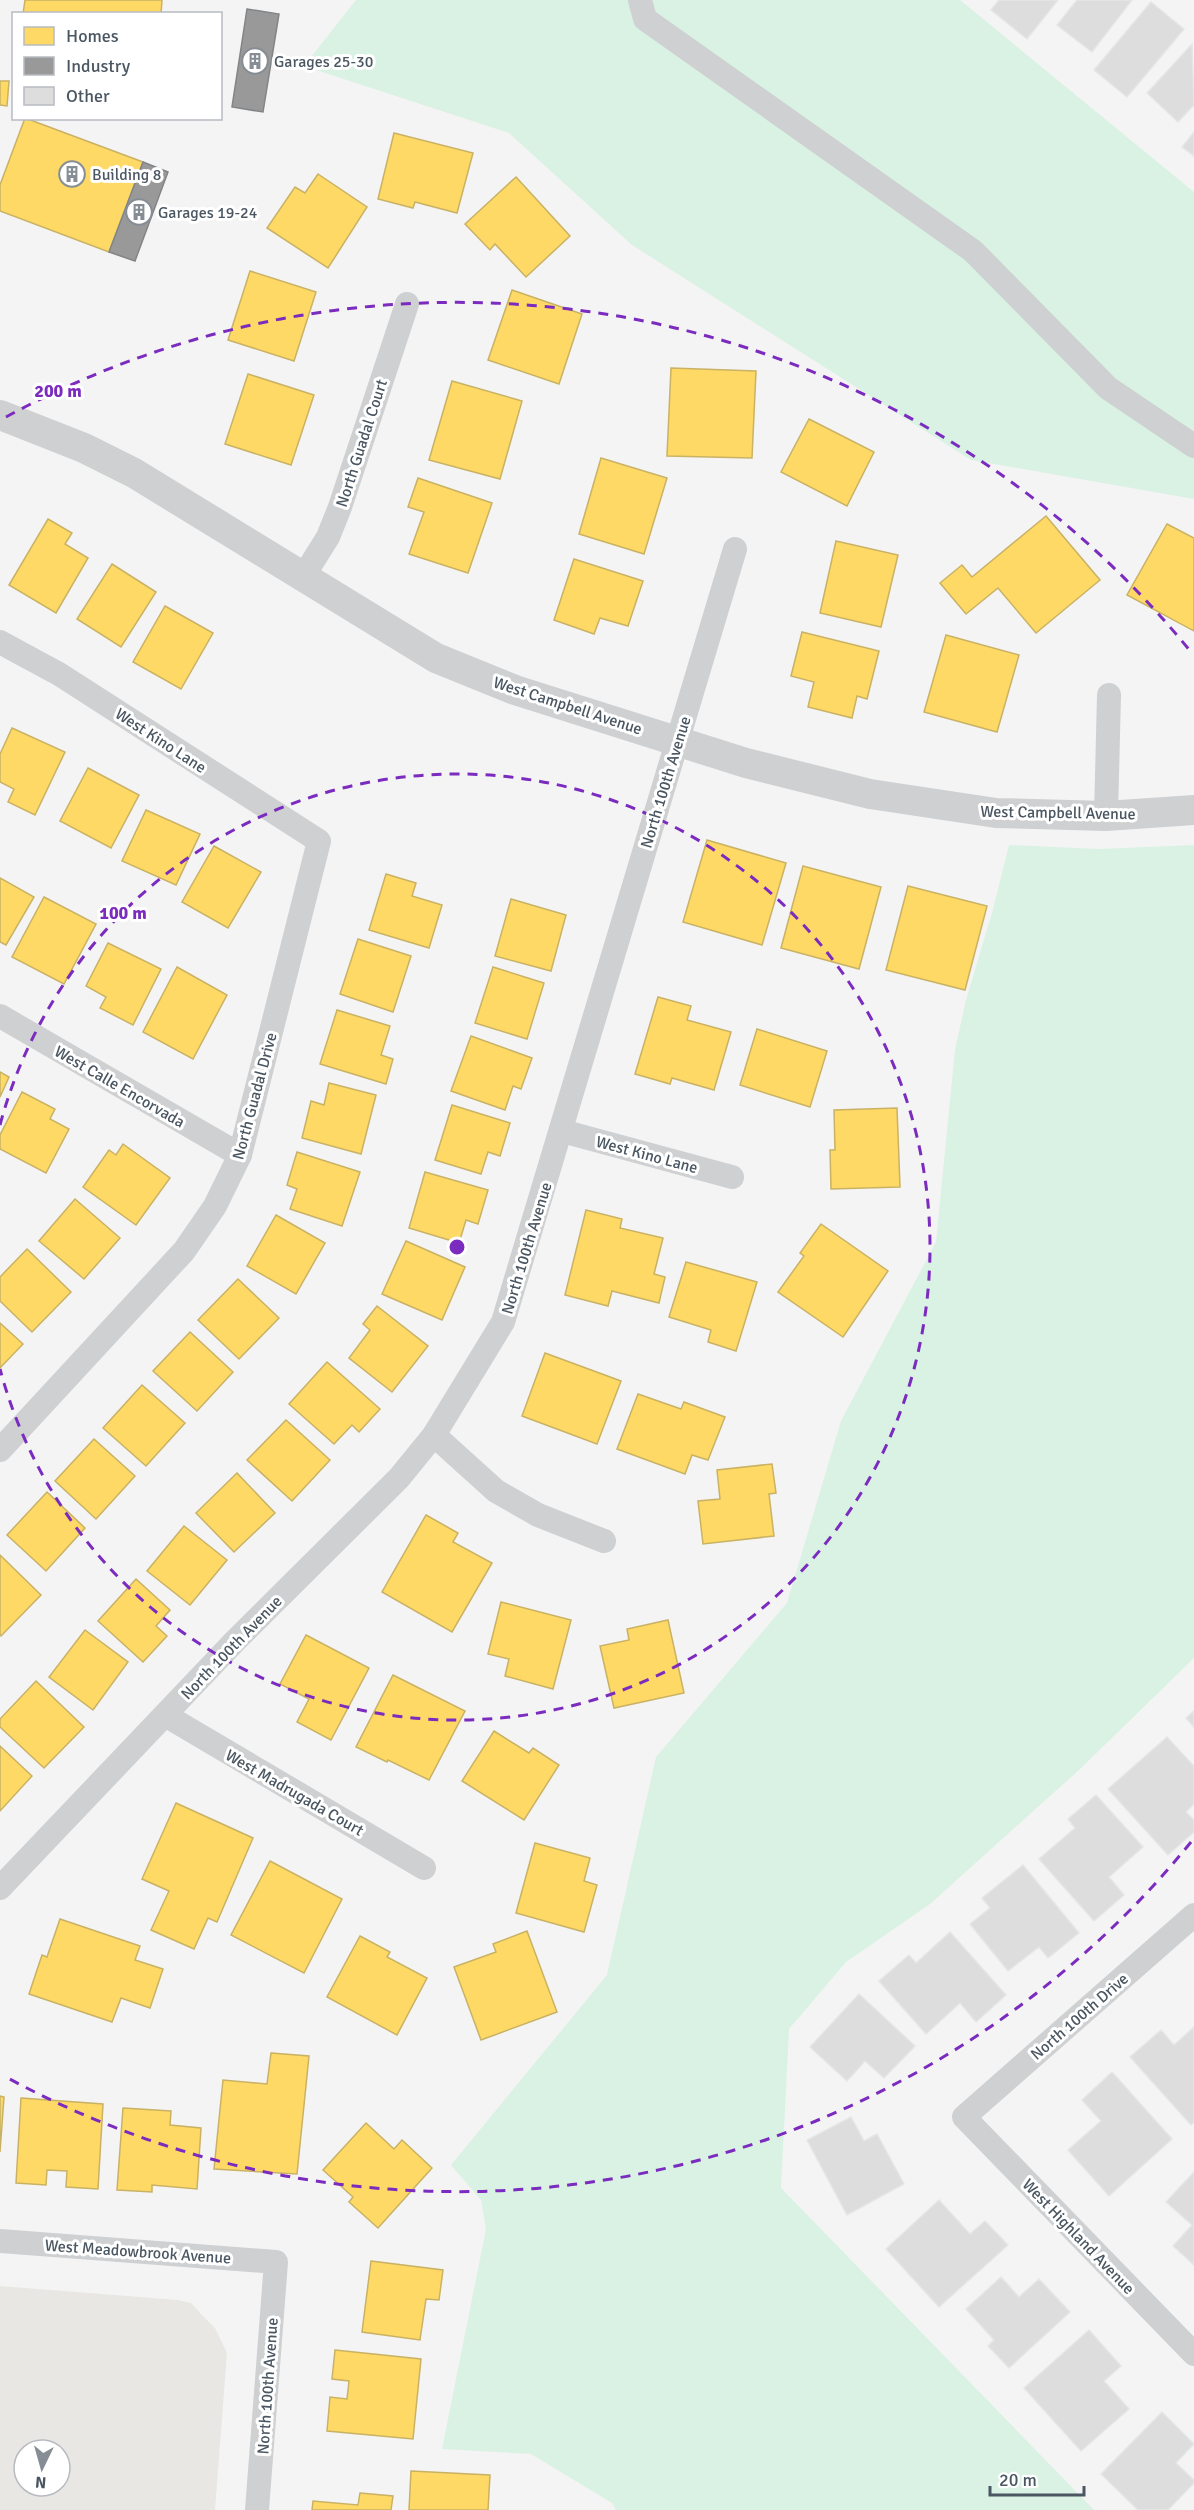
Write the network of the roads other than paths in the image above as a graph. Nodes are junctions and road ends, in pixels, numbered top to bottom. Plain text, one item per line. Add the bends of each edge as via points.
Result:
1 (640, 0) edge
2 (407, 304) dead end
3 (1, 419) edge
4 (1194, 446) edge
5 (735, 549) dead end
6 (303, 578) junction
7 (0, 642) edge
8 (1109, 695) dead end
9 (678, 740) junction
10 (1194, 810) edge
11 (1106, 816) junction
12 (319, 842) joint
13 (0, 1016) edge
14 (562, 1131) junction
15 (240, 1155) junction
16 (732, 1177) dead end
17 (434, 1435) junction
18 (0, 1450) edge
19 (604, 1541) dead end
20 (165, 1715) junction
21 (424, 1868) dead end
22 (0, 1888) edge
23 (1194, 1915) edge
24 (964, 2117) joint
25 (0, 2241) edge
26 (276, 2262) joint
27 (1194, 2354) edge
28 (257, 2510) edge

1 - 4 street via 645,19 973,251 1108,388
2 - 6 street, North Guadal Court via 340,507 328,537
3 - 6 street, West Campbell Avenue via 84,448 134,473
5 - 9 street, North 100th Avenue
6 - 9 street, West Campbell Avenue via 436,658 472,674
7 - 12 street, West Kino Lane via 59,674
8 - 11 street
9 - 11 street, West Campbell Avenue via 746,763 870,794 996,813
9 - 14 street, North 100th Avenue
10 - 11 street, West Campbell Avenue
12 - 15 street, North Guadal Drive
13 - 15 street, West Calle Encorvada
14 - 16 street, West Kino Lane
14 - 17 street, North 100th Avenue via 503,1322
15 - 18 street, North Guadal Drive via 216,1206 184,1251
17 - 19 street via 496,1491 538,1515
17 - 20 street, North 100th Avenue via 399,1479
20 - 21 street, West Madrugada Court
20 - 22 street, North 100th Avenue
23 - 24 street, North 100th Drive
24 - 27 street, West Highland Avenue
25 - 26 street, West Meadowbrook Avenue
26 - 28 street, North 100th Avenue

